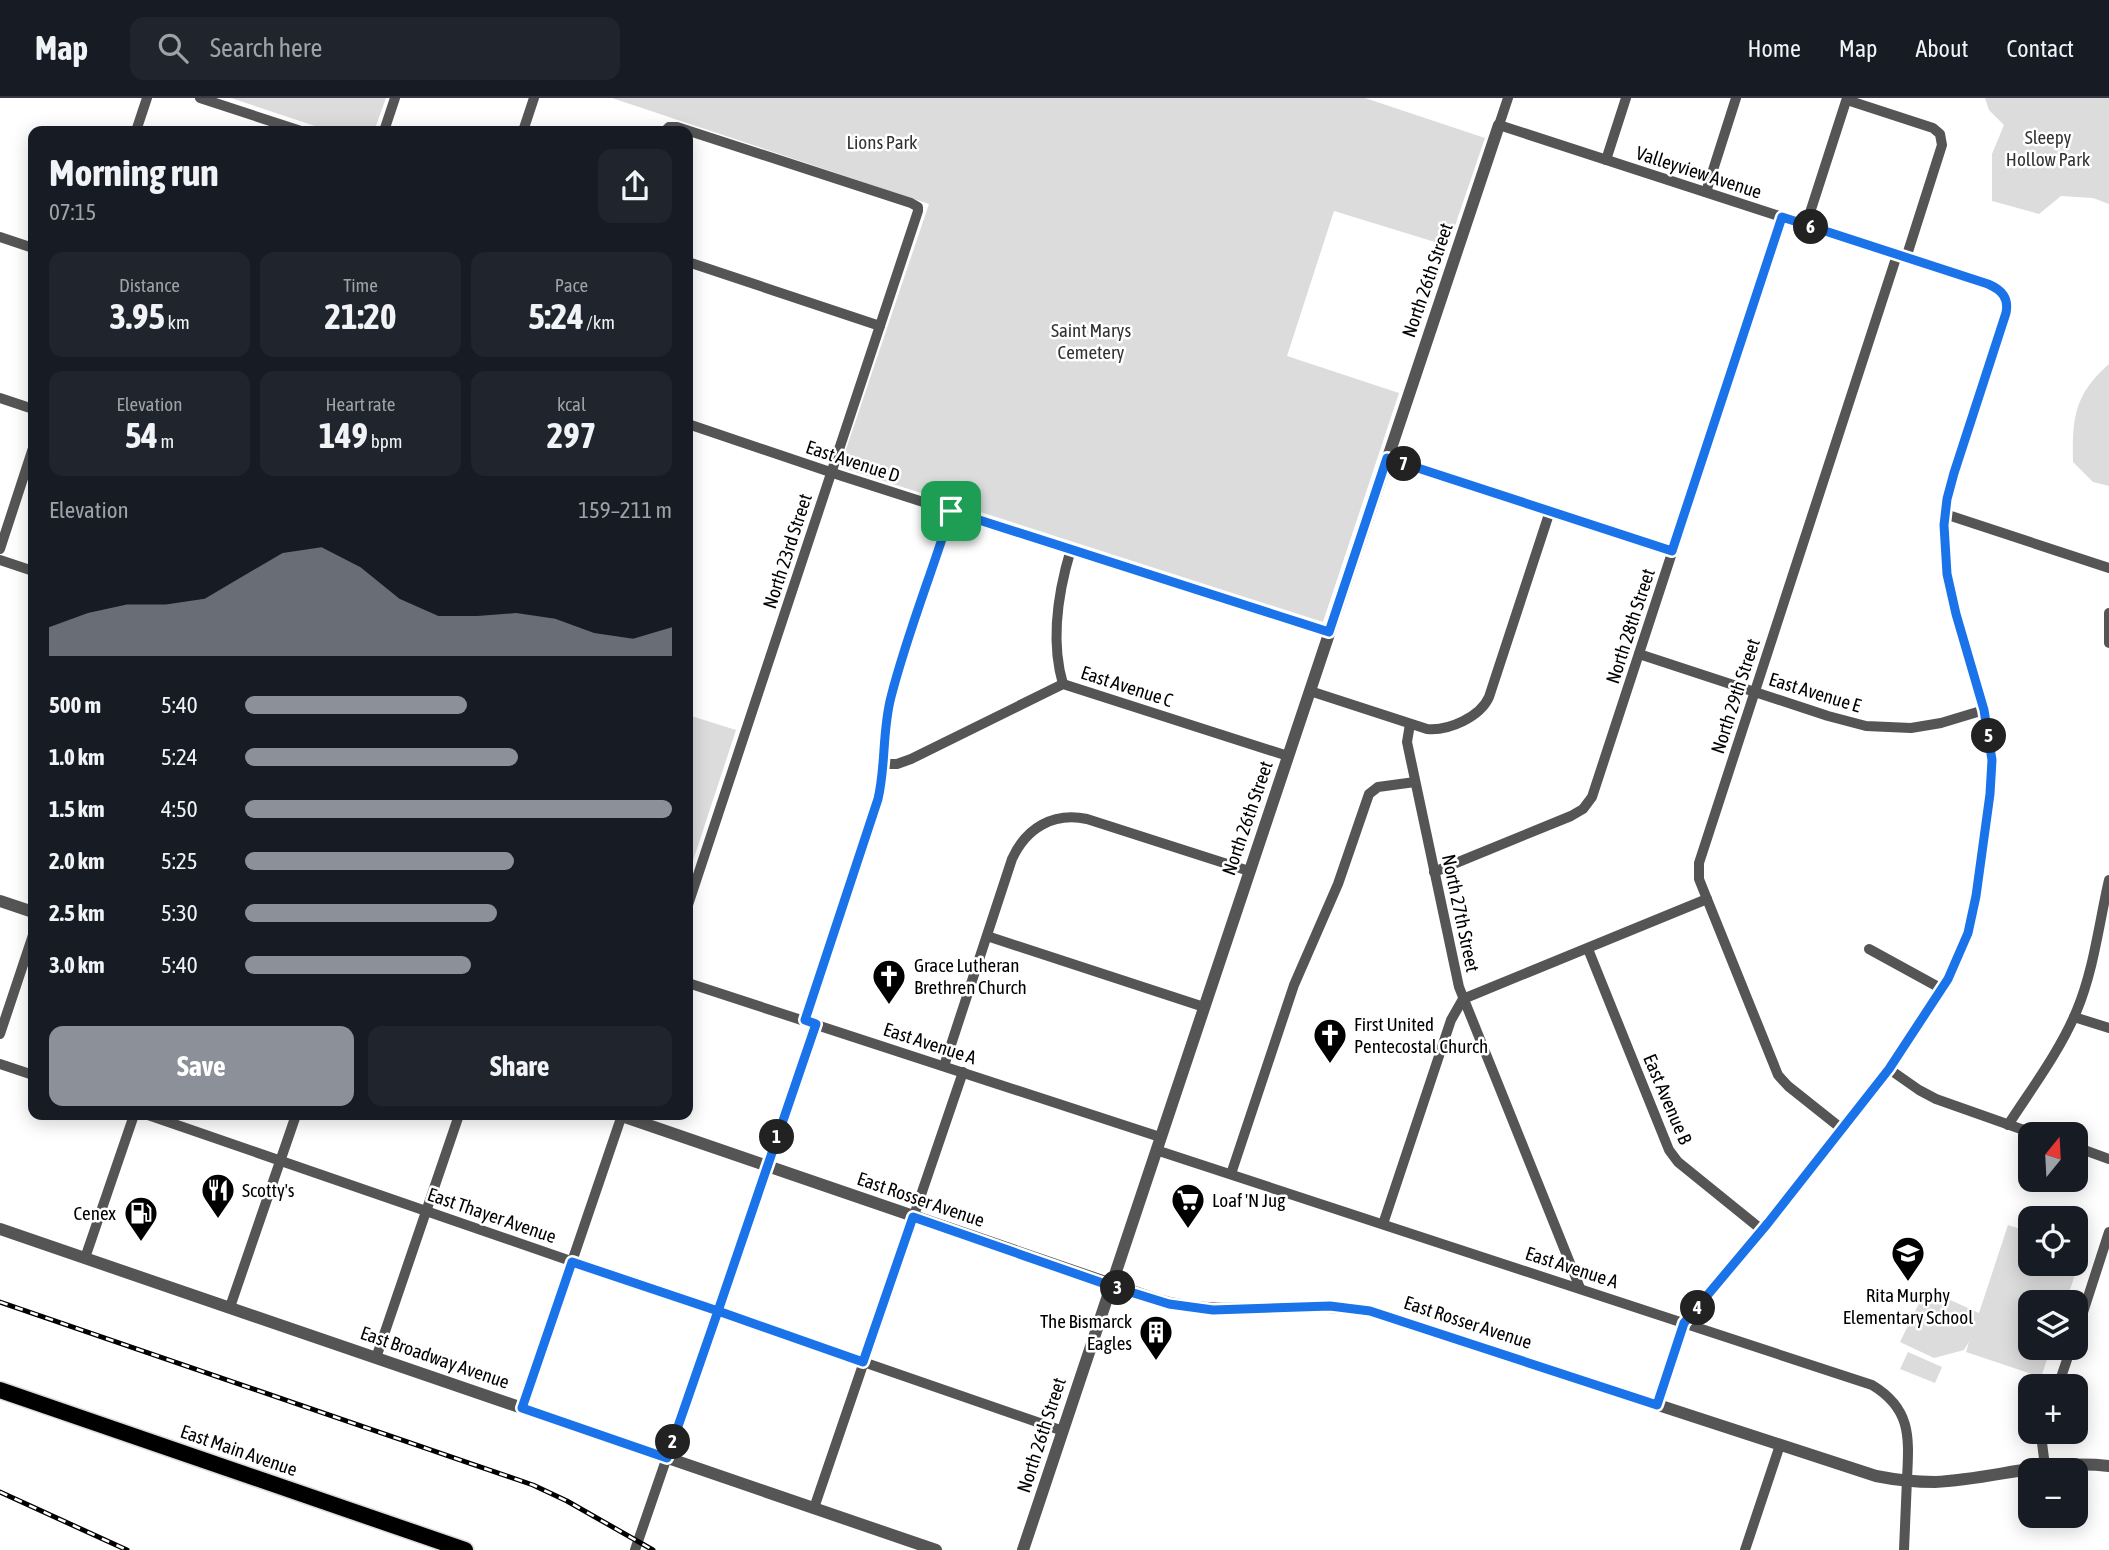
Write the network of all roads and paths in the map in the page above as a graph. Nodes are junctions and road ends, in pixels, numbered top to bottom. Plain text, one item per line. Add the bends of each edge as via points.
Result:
1 (147, 98) edge
2 (200, 98) edge
3 (395, 98) edge
4 (534, 98) edge
5 (1508, 98) edge
6 (1626, 98) edge
7 (1736, 98) edge
8 (1847, 99) edge
9 (1499, 125) junction
10 (138, 126) edge
11 (284, 126) edge
12 (386, 126) edge
13 (525, 126) edge
14 (693, 132) edge
15 (1606, 160) junction
16 (1706, 192) junction
17 (1782, 217) junction
18 (1806, 225) junction
19 (0, 237) edge
20 (28, 246) edge
21 (1902, 256) junction
22 (693, 264) edge
23 (880, 326) junction
24 (0, 398) edge
25 (28, 407) edge
26 (693, 426) edge
27 (1387, 458) junction
28 (28, 463) edge
29 (831, 473) junction
30 (1550, 510) junction
31 (951, 511) junction
32 (1945, 514) junction
33 (1071, 549) junction
34 (0, 550) edge
35 (1672, 551) junction
36 (0, 560) edge
37 (2109, 568) edge
38 (28, 569) edge
39 (2109, 613) edge
40 (1329, 632) junction
41 (2109, 643) edge
42 (1639, 654) junction
43 (1063, 684) junction
44 (1310, 691) junction
45 (1754, 692) junction
46 (1984, 710) junction
47 (1410, 724) junction
48 (1288, 756) junction
49 (884, 764) junction
50 (1415, 782) junction
51 (1250, 871) junction
52 (1434, 872) junction
53 (2109, 880) edge
54 (693, 890) edge
55 (1707, 899) junction
56 (0, 901) edge
57 (28, 910) edge
58 (2106, 910) edge
59 (987, 936) junction
60 (1588, 949) junction
61 (1869, 949) dead end
62 (28, 950) edge
63 (693, 985) edge
64 (1942, 989) junction
65 (1464, 999) junction
66 (1204, 1007) junction
67 (2074, 1017) junction
68 (805, 1020) junction
69 (816, 1024) junction
70 (2109, 1028) edge
71 (0, 1034) edge
72 (0, 1064) edge
73 (944, 1066) junction
74 (1889, 1069) junction
75 (963, 1072) junction
76 (28, 1073) edge
77 (132, 1120) edge
78 (163, 1120) edge
79 (294, 1120) edge
80 (457, 1120) edge
81 (619, 1120) edge
82 (635, 1120) edge
83 (2008, 1125) junction
84 (2018, 1128) edge
85 (1842, 1129) junction
86 (1160, 1137) junction
87 (1156, 1150) junction
88 (2088, 1151) edge
89 (2109, 1158) edge
90 (281, 1160) junction
91 (767, 1166) junction
92 (1231, 1174) junction
93 (427, 1211) junction
94 (913, 1217) junction
95 (1382, 1224) junction
96 (0, 1228) edge
97 (1762, 1230) junction
98 (2109, 1232) edge
99 (85, 1258) junction
100 (572, 1262) junction
101 (1111, 1286) junction
102 (1580, 1288) junction
103 (2088, 1297) edge
104 (230, 1307) junction
105 (718, 1311) junction
106 (1684, 1323) junction
107 (376, 1358) junction
108 (863, 1362) junction
109 (0, 1390) edge
110 (1657, 1405) junction
111 (522, 1408) junction
112 (1063, 1431) junction
113 (1780, 1445) junction
114 (667, 1458) junction
115 (2088, 1464) edge
116 (2109, 1466) edge
117 (2018, 1470) edge
118 (1907, 1481) junction
119 (814, 1508) junction
120 (465, 1550) edge
121 (635, 1550) edge
122 (936, 1550) edge
123 (1023, 1550) edge
124 (1745, 1550) edge
125 (1904, 1550) edge

1 - 10 street
2 - 11 street
3 - 12 street
4 - 13 street
5 - 9 street, North 26th Street
6 - 15 street
7 - 16 street
8 - 18 street
8 - 21 street, North 29th Street via 1940,134 1942,145
9 - 15 street, Valleyview Avenue
9 - 27 street, North 26th Street
14 - 23 street, North 23rd Street via 918,207
15 - 16 street, Valleyview Avenue
16 - 17 street, Valleyview Avenue
17 - 18 street, Valleyview Avenue
17 - 35 street, North 28th Street
18 - 21 street, Valleyview Avenue
19 - 20 street
21 - 32 street, Valleyview Avenue via 1988,284 2005,296 2006,313
21 - 45 street, North 29th Street
22 - 23 street
23 - 29 street, North 23rd Street
24 - 25 street
26 - 29 street, East Avenue D
27 - 30 street
27 - 40 street, North 26th Street
28 - 34 street
29 - 31 street, East Avenue D
29 - 54 street, North 23rd Street
30 - 35 street
30 - 47 street via 1489,697 1481,709 1443,729
31 - 33 street, East Avenue D
31 - 49 street via 891,697
32 - 37 street
32 - 46 street via 1949,584
33 - 40 street, East Avenue D
33 - 43 street via 1058,603
35 - 42 street, North 28th Street
36 - 38 street
39 - 41 street
40 - 44 street, North 26th Street
42 - 45 street, East Avenue E
42 - 52 street, North 28th Street via 1595,790 1583,809
43 - 48 street, East Avenue C
43 - 49 street, East Avenue C via 911,760
44 - 47 street
44 - 48 street, North 26th Street
45 - 46 street, East Avenue E via 1839,720 1881,728 1926,726
45 - 55 street, North 29th Street via 1699,863
46 - 64 street via 1991,782 1976,896 1964,944
47 - 50 street, North 27th Street via 1407,742
48 - 51 street, North 26th Street
49 - 68 street via 878,799
50 - 52 street, North 27th Street
50 - 92 street via 1371,791 1298,975
51 - 59 street via 1087,819 1055,819 1036,827 1016,851
51 - 66 street, North 26th Street
52 - 65 street, North 27th Street
53 - 58 street
55 - 60 street
55 - 85 street via 1778,1075
56 - 57 street
58 - 67 street
59 - 66 street
59 - 73 street
60 - 65 street
60 - 97 street, East Avenue B via 1669,1150
61 - 64 street
62 - 71 street
63 - 68 street, East Avenue A
64 - 74 street
65 - 95 street, North 27th Street via 1451,1020
65 - 102 street
66 - 86 street, North 26th Street
67 - 70 street
67 - 83 street
68 - 69 street, East Avenue A
69 - 73 street, East Avenue A
69 - 91 street
72 - 76 street
73 - 75 street, East Avenue A
74 - 83 street via 1936,1099
74 - 85 street
75 - 86 street, East Avenue A
75 - 94 street
77 - 99 street
78 - 90 street, East Thayer Avenue
79 - 90 street
80 - 93 street
81 - 100 street
82 - 91 street, East Rosser Avenue
83 - 84 street
85 - 97 street
86 - 87 street, North 26th Street
87 - 92 street, East Avenue A
87 - 101 street, North 26th Street
88 - 89 street
90 - 93 street, East Thayer Avenue
90 - 104 street
91 - 94 street, East Rosser Avenue
91 - 105 street
92 - 95 street, East Avenue A
93 - 100 street, East Thayer Avenue
93 - 107 street
94 - 101 street, East Rosser Avenue
94 - 108 street
95 - 102 street, East Avenue A
96 - 99 street, East Broadway Avenue
97 - 106 street
98 - 103 street
99 - 104 street, East Broadway Avenue
100 - 105 street, East Thayer Avenue
100 - 111 street
101 - 110 street, East Rosser Avenue via 1169,1304 1213,1310 1330,1306 1370,1311
101 - 112 street, North 26th Street
102 - 106 street, East Avenue A
104 - 107 street, East Broadway Avenue
105 - 108 street, East Thayer Avenue
105 - 114 street
106 - 110 street
106 - 118 street, East Avenue A via 1881,1391 1898,1407 1907,1430
107 - 111 street, East Broadway Avenue
108 - 112 street, East Thayer Avenue
108 - 119 street
109 - 120 main road, East Main Avenue
110 - 113 street, East Rosser Avenue
111 - 114 street, East Broadway Avenue
112 - 123 street, North 26th Street
113 - 118 street, East Rosser Avenue via 1864,1473
113 - 124 street
114 - 119 street, East Broadway Avenue
114 - 121 street
115 - 116 street, East Rosser Avenue
117 - 118 street, East Rosser Avenue via 1934,1482
118 - 125 street, East Avenue A
119 - 122 street, East Broadway Avenue

